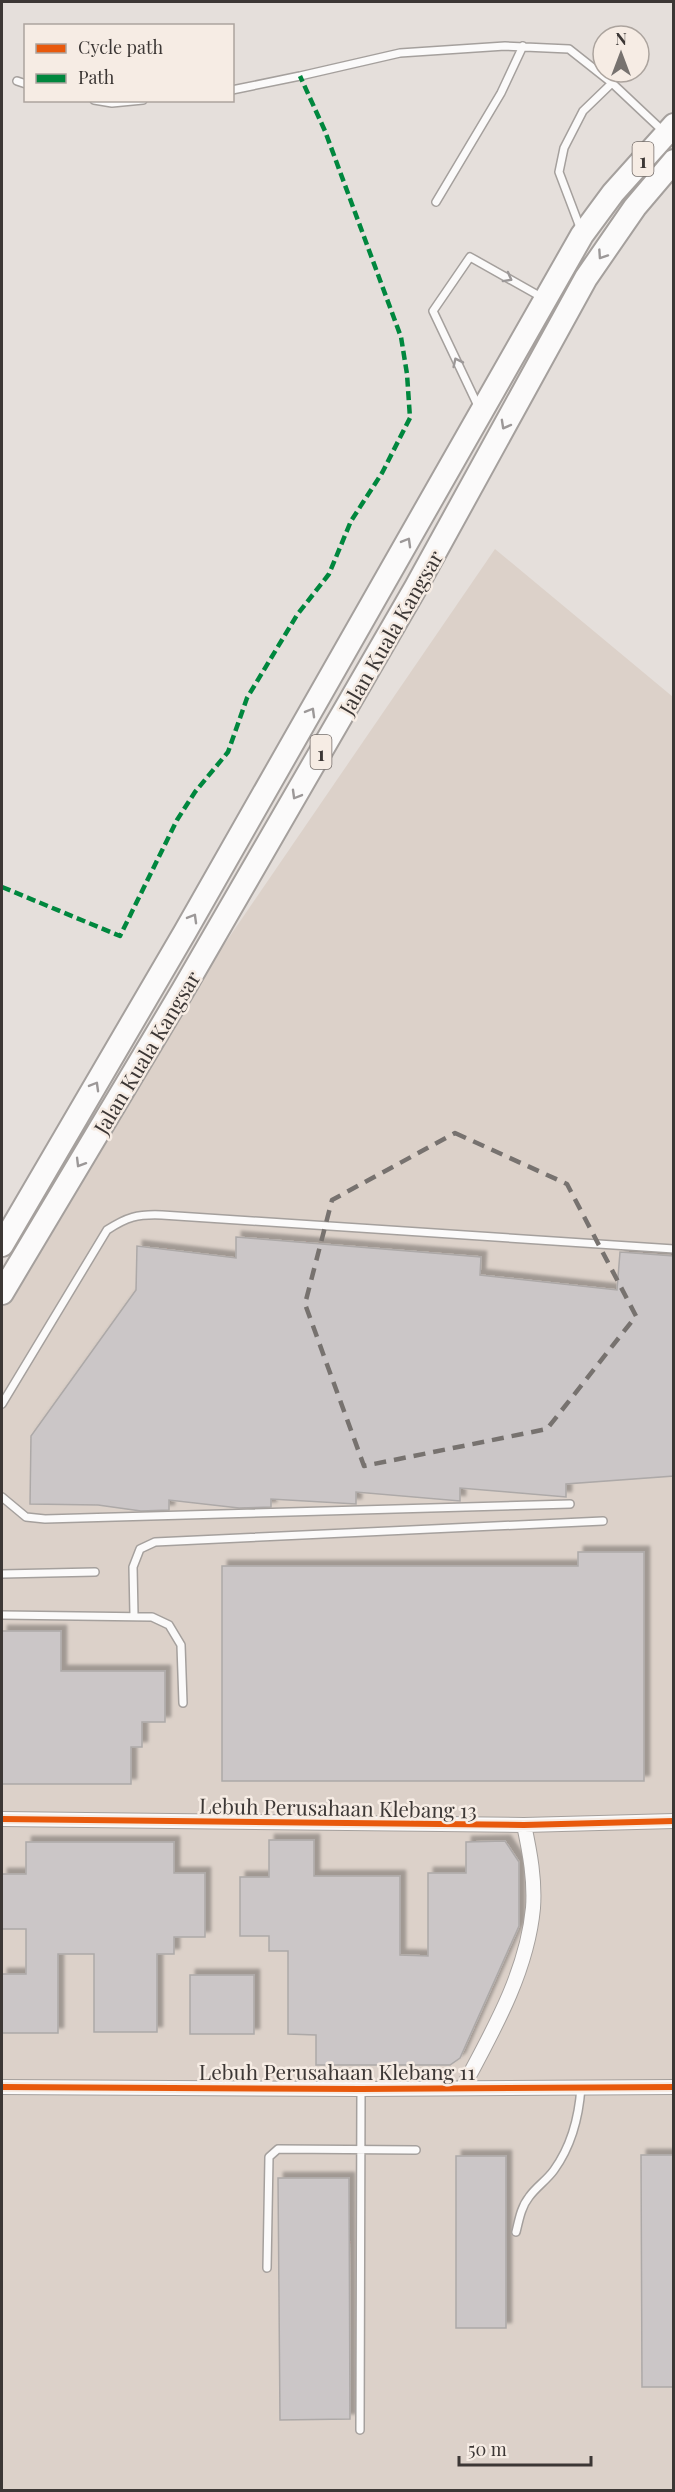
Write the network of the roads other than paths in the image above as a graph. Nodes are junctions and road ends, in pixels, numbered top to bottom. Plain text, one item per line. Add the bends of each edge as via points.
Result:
1 (523, 46) junction
2 (591, 66) edge
3 (16, 81) dead end
4 (24, 83) edge
5 (611, 84) edge
6 (613, 84) edge
7 (234, 90) edge
8 (106, 102) edge
9 (122, 102) edge
10 (670, 129) edge
11 (674, 161) edge
12 (436, 202) dead end
13 (582, 235) junction
14 (545, 299) junction
15 (481, 413) junction
16 (2, 1245) edge
17 (674, 1249) edge
18 (2, 1293) edge
19 (2, 1404) edge
20 (2, 1497) edge
21 (570, 1504) dead end
22 (603, 1521) dead end
23 (95, 1572) dead end
24 (2, 1574) edge
25 (2, 1615) edge
26 (134, 1615) junction
27 (183, 1703) dead end
28 (2, 1819) edge
29 (674, 1821) edge
30 (524, 1825) junction
31 (2, 2087) edge
32 (463, 2087) junction
33 (581, 2087) junction
34 (674, 2087) edge
35 (362, 2089) junction
36 (361, 2150) junction
37 (416, 2150) dead end
38 (516, 2232) dead end
39 (267, 2268) dead end
40 (360, 2430) dead end

1 - 2 lane via 569,49
1 - 7 lane via 400,53
1 - 12 lane via 501,93
3 - 4 lane
5 - 13 lane via 583,111 564,148 558,172
6 - 10 lane
8 - 9 lane
10 - 13 highway, Jalan Kuala Kangsar / 1
11 -> 18 highway, Jalan Kuala Kangsar / 1 via 634,207 586,278 410,597
13 - 14 highway, Jalan Kuala Kangsar / 1
14 - 15 highway, Jalan Kuala Kangsar / 1
15 -> 14 lane via 432,311 470,257
16 -> 15 highway, Jalan Kuala Kangsar / 1
17 - 19 lane via 144,1214 127,1218 107,1230
20 - 21 lane via 26,1517 45,1520
22 - 26 lane via 155,1542 140,1550 133,1567
23 - 24 lane
25 - 26 lane
26 - 27 lane via 152,1617 169,1625 182,1645
28 - 30 street, Lebuh Perusahaan Klebang 13
29 - 30 street, Lebuh Perusahaan Klebang 13
30 - 32 street via 532,1867 533,1908 526,1947 505,2007
31 - 35 street, Lebuh Perusahaan Klebang 11
32 - 33 street, Lebuh Perusahaan Klebang 11
32 - 35 street, Lebuh Perusahaan Klebang 11
33 - 34 street, Lebuh Perusahaan Klebang 11
33 - 38 lane via 579,2114 571,2139 554,2169 528,2198
35 - 36 lane
36 - 37 lane
36 - 39 lane via 278,2149 268,2157
36 - 40 lane

